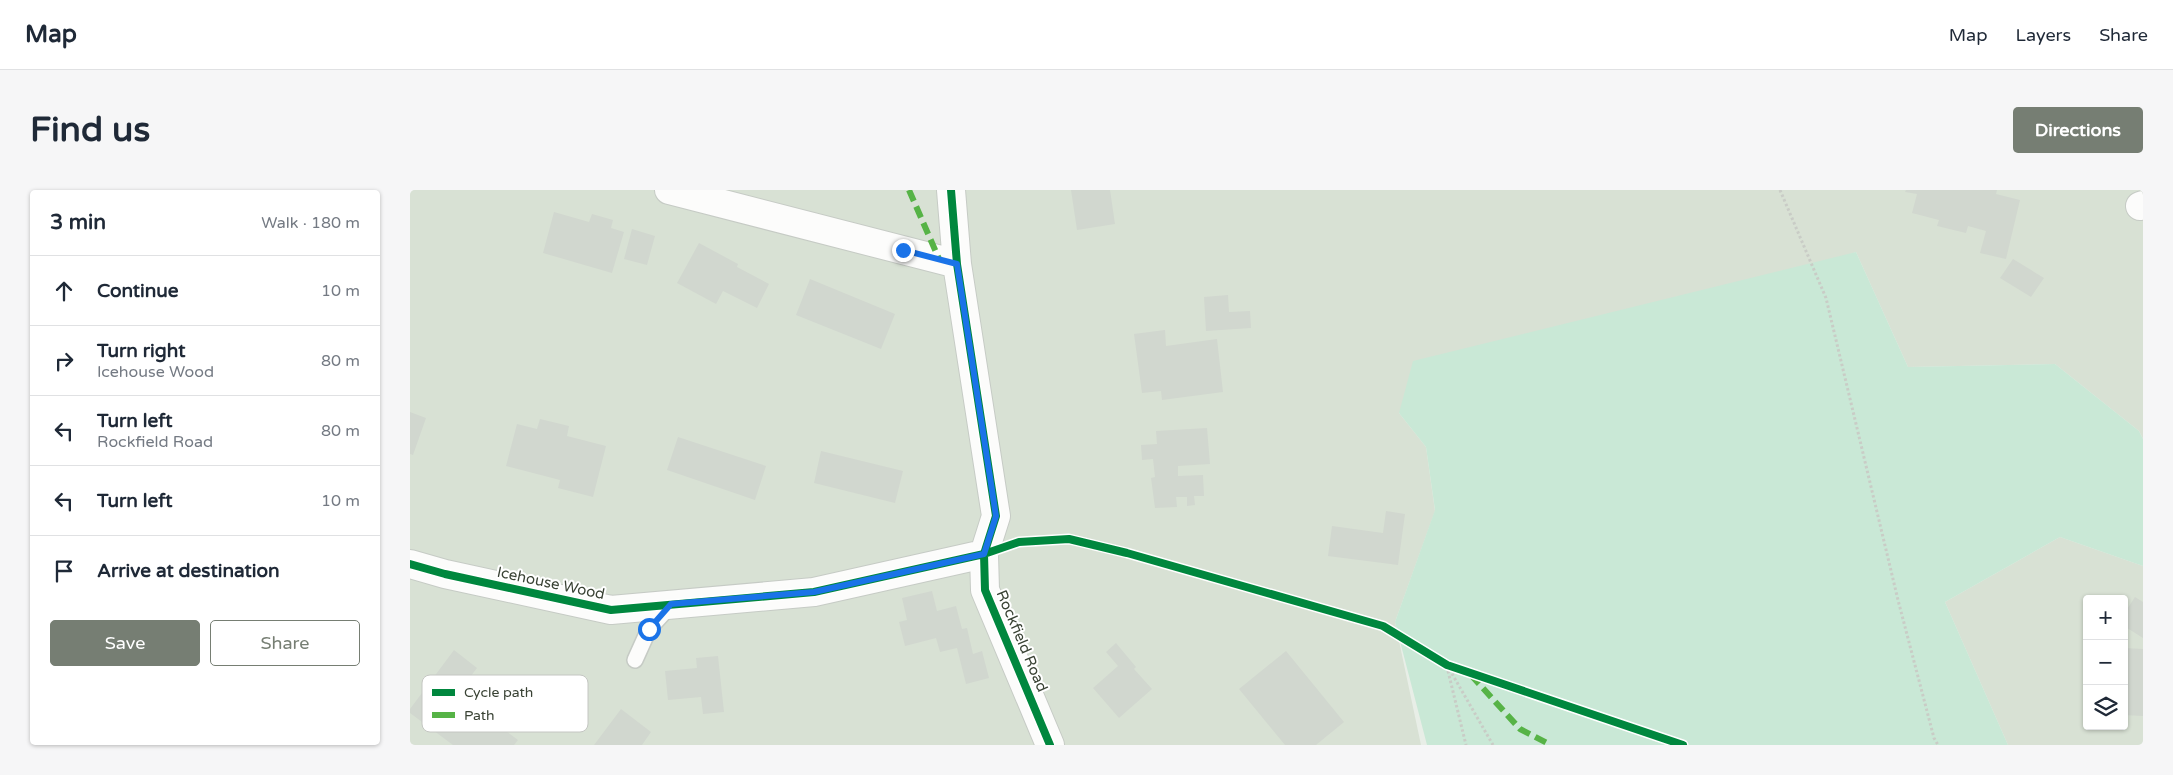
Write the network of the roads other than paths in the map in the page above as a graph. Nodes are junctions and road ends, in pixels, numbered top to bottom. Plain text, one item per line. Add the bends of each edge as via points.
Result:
1 (669, 190) edge
2 (950, 190) edge
3 (957, 264) junction
4 (984, 554) junction
5 (410, 564) edge
6 (671, 604) junction
7 (635, 660) dead end
8 (1050, 745) edge

1 - 3 street
2 - 3 street, Rockfield Road
3 - 4 street, Rockfield Road via 996,516
4 - 6 street, Icehouse Wood via 814,592
4 - 8 street, Rockfield Road via 985,590
5 - 6 street, Icehouse Wood via 611,610
6 - 7 lane via 649,629

